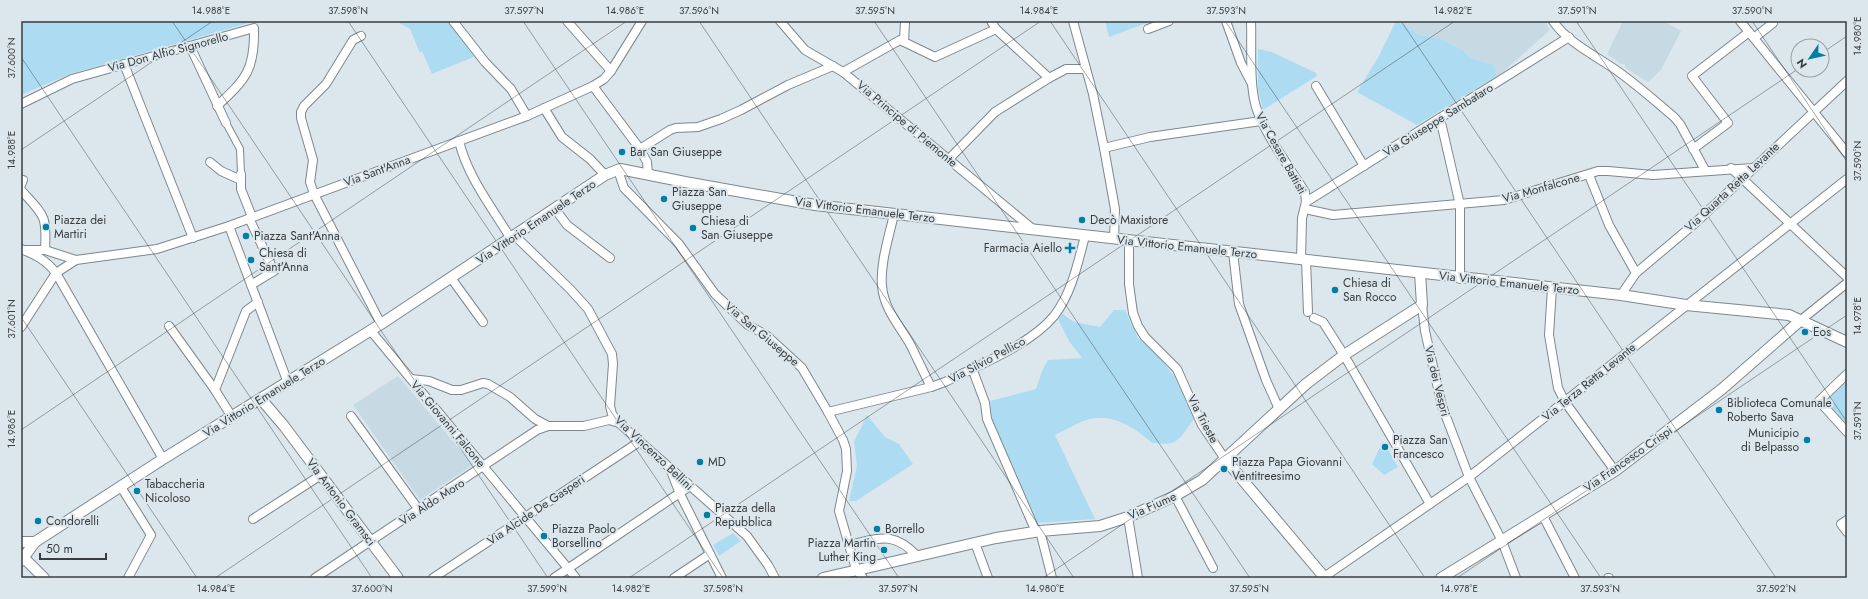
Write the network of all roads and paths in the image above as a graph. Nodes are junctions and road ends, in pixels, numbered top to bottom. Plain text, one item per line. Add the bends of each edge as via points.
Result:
1 (453, 21) edge
2 (566, 21) edge
3 (642, 21) edge
4 (780, 21) edge
5 (904, 21) edge
6 (991, 21) edge
7 (1073, 21) edge
8 (1169, 21) edge
9 (1226, 21) edge
10 (1251, 21) edge
11 (1553, 21) edge
12 (1740, 21) edge
13 (1773, 23) dead end
14 (996, 29) junction
15 (1148, 29) dead end
16 (1751, 35) junction
17 (361, 36) dead end
18 (1568, 37) junction
19 (904, 42) junction
20 (190, 46) junction
21 (124, 64) junction
22 (833, 66) junction
23 (1086, 69) junction
24 (611, 71) junction
25 (843, 72) junction
26 (1049, 78) junction
27 (1847, 81) edge
28 (1252, 85) junction
29 (593, 86) junction
30 (1316, 86) dead end
31 (21, 104) edge
32 (217, 106) junction
33 (544, 108) junction
34 (1813, 112) junction
35 (527, 116) junction
36 (1440, 118) junction
37 (1261, 121) junction
38 (226, 123) joint
39 (459, 141) junction
40 (1104, 148) junction
41 (640, 149) junction
42 (1694, 149) junction
43 (1847, 153) edge
44 (949, 159) junction
45 (210, 162) dead end
46 (1364, 166) junction
47 (1731, 168) junction
48 (1753, 168) junction
49 (620, 169) junction
50 (1704, 170) junction
51 (648, 174) junction
52 (605, 175) junction
53 (1589, 175) junction
54 (241, 177) junction
55 (1742, 179) junction
56 (1847, 179) edge
57 (21, 190) edge
58 (314, 194) junction
59 (1460, 205) junction
60 (1306, 206) junction
61 (555, 209) junction
62 (894, 214) junction
63 (251, 218) junction
64 (1790, 224) junction
65 (229, 226) junction
66 (1034, 230) junction
67 (515, 236) junction
68 (1085, 236) junction
69 (193, 238) junction
70 (1114, 239) junction
71 (1129, 241) junction
72 (21, 250) edge
73 (45, 250) junction
74 (1233, 252) junction
75 (610, 258) dead end
76 (76, 260) junction
77 (1304, 260) junction
78 (1420, 273) junction
79 (1636, 273) junction
80 (56, 277) junction
81 (1847, 277) edge
82 (451, 278) junction
83 (1460, 279) junction
84 (1847, 283) edge
85 (251, 285) junction
86 (1552, 288) junction
87 (1621, 296) junction
88 (258, 302) junction
89 (1422, 305) junction
90 (1686, 305) junction
91 (1800, 320) junction
92 (482, 322) dead end
93 (381, 324) junction
94 (169, 326) dead end
95 (21, 327) edge
96 (371, 331) junction
97 (1847, 342) edge
98 (1344, 355) junction
99 (972, 368) junction
100 (1847, 374) edge
101 (411, 379) junction
102 (288, 383) junction
103 (931, 387) junction
104 (215, 390) junction
105 (263, 398) junction
106 (1565, 402) junction
107 (1279, 409) junction
108 (828, 412) junction
109 (351, 416) dead end
110 (232, 417) junction
111 (619, 423) junction
112 (548, 426) junction
113 (1847, 432) edge
114 (639, 442) junction
115 (163, 459) junction
116 (1225, 459) junction
117 (484, 467) junction
118 (669, 468) junction
119 (1615, 471) junction
120 (321, 475) junction
121 (1469, 477) junction
122 (690, 486) junction
123 (121, 487) junction
124 (680, 494) junction
125 (1175, 496) junction
126 (1430, 504) junction
127 (419, 510) junction
128 (1543, 516) junction
129 (525, 517) junction
130 (1128, 517) junction
131 (253, 519) dead end
132 (1847, 520) edge
133 (1038, 531) junction
134 (1847, 532) edge
135 (1502, 541) junction
136 (21, 542) edge
137 (35, 542) junction
138 (371, 542) junction
139 (975, 543) junction
140 (848, 545) junction
141 (710, 554) junction
142 (917, 556) junction
143 (24, 560) edge
144 (568, 568) junction
145 (1213, 568) dead end
146 (856, 569) junction
147 (44, 578) edge
148 (128, 578) edge
149 (315, 578) edge
150 (398, 578) edge
151 (433, 578) edge
152 (554, 578) edge
153 (576, 578) edge
154 (674, 578) edge
155 (722, 578) edge
156 (775, 578) edge
157 (823, 578) edge
158 (863, 578) edge
159 (988, 578) edge
160 (1052, 578) edge
161 (1138, 578) edge
162 (1325, 578) edge
163 (1441, 578) edge
164 (1516, 578) edge
165 (1575, 578) edge

1 - 35 street via 485,62 511,89
2 - 24 street
3 - 24 street, Via Sant'Anna
4 - 22 street, Via Principe di Piemonte via 805,50
5 - 19 street
6 - 14 street
7 - 23 street
8 - 15 street
9 - 28 street
10 - 28 street, Via Cesare Battisti
11 - 18 street
12 - 16 street
13 - 16 street
14 - 19 street via 934,57
14 - 26 street
16 - 34 street
16 - 42 street via 1692,76 1728,123
17 - 58 street via 353,40 326,84 301,112 312,156 310,182
18 - 36 street, Via Giuseppe Sambataro
18 - 42 street via 1618,71 1674,117
19 - 25 street via 900,40
20 - 21 street, Via Don Alfio Signorello
20 - 32 street
20 - 32 street, Via Don Alfio Signorello via 254,28 255,45 250,69 236,88
21 - 31 street, Via Don Alfio Signorello via 72,79
21 - 69 street
22 - 25 street, Via Principe di Piemonte
22 - 41 street via 788,85 721,119 698,127 670,130
23 - 26 street via 1066,68
23 - 40 street
24 - 29 street, Via Sant'Anna
25 - 44 street, Via Principe di Piemonte
26 - 44 street via 995,112
27 - 34 street, Via Quarta Retta Levante
28 - 37 street, Via Cesare Battisti via 1255,106
29 - 33 street, Via Sant'Anna
29 - 41 street
30 - 46 street
32 - 38 street
33 - 35 street, Via Sant'Anna
33 - 52 street via 562,137 590,159
34 - 43 street
34 - 48 street, Via Quarta Retta Levante
35 - 39 street, Via Sant'Anna
36 - 46 street, Via Giuseppe Sambataro
36 - 59 street
37 - 40 street via 1150,137
37 - 60 street, Via Cesare Battisti via 1305,192
38 - 54 street via 240,149
39 - 58 street, Via Sant'Anna
39 - 67 street, Via Vincenzo Bellini via 462,153 483,195 508,234
40 - 70 street via 1115,209
41 - 51 street via 647,162
42 - 50 street
44 - 66 street, Via Principe di Piemonte
45 - 54 street via 221,171
46 - 60 street, Via Giuseppe Sambataro
47 - 48 street, Via Monfalcone
47 - 50 street, Via Monfalcone
47 - 55 street
48 - 55 street, Via Quarta Retta Levante
49 - 51 street, Via Vittorio Emanuele Terzo
49 - 52 street, Via Vittorio Emanuele Terzo
49 - 108 street, Via San Giuseppe via 624,188 679,244 715,294 748,325 766,335 802,368
50 - 53 street, Via Monfalcone via 1653,175 1608,171
51 - 62 street, Via Vittorio Emanuele Terzo via 815,205
52 - 61 street, Via Vittorio Emanuele Terzo
53 - 59 street, Via Monfalcone via 1504,200
53 - 79 street via 1609,224
54 - 63 street via 241,189
55 - 64 street
55 - 79 street, Via Quarta Retta Levante via 1693,226
56 - 64 street, Via Terza Retta Levante
57 - 73 street via 44,218
58 - 63 street, Via Sant'Anna
58 - 93 street
59 - 60 street, Via Monfalcone via 1333,215
59 - 83 street
60 - 77 street, Via Cesare Battisti via 1302,218
61 - 67 street, Via Vittorio Emanuele Terzo
61 - 75 street via 567,225
62 - 66 street, Via Vittorio Emanuele Terzo
62 - 103 street via 883,264 883,294 888,309
63 - 65 street, Via Sant'Anna
63 - 85 street via 274,271
64 - 81 street
64 - 90 street, Via Terza Retta Levante
65 - 69 street, Via Sant'Anna
65 - 85 street
66 - 68 street, Via Vittorio Emanuele Terzo
67 - 82 street, Via Vittorio Emanuele Terzo
67 - 111 street, Via Vincenzo Bellini via 582,301 591,315 612,354 610,406
68 - 70 street, Via Vittorio Emanuele Terzo
68 - 99 street, Via Silvio Pellico via 1074,275 1054,316 1027,341
69 - 76 street, Via Sant'Anna via 158,249
70 - 71 street, Via Vittorio Emanuele Terzo
71 - 74 street, Via Vittorio Emanuele Terzo
71 - 116 street, Via Trieste via 1129,284 1133,313 1138,326 1145,337 1176,369 1202,425
72 - 73 street
72 - 80 street via 39,256 47,262
73 - 76 street
74 - 77 street, Via Vittorio Emanuele Terzo
74 - 107 street via 1239,304
76 - 80 street
77 - 78 street, Via Vittorio Emanuele Terzo
77 - 98 street, Via Cesare Battisti via 1311,315 1323,322
78 - 83 street, Via Vittorio Emanuele Terzo
78 - 89 street
79 - 87 street, Via Quarta Retta Levante
80 - 95 street
80 - 115 street
82 - 92 street
82 - 93 street, Via Vittorio Emanuele Terzo
83 - 86 street, Via Vittorio Emanuele Terzo
84 - 91 street
85 - 88 street
86 - 87 street, Via Vittorio Emanuele Terzo
86 - 106 street via 1549,335 1558,388
87 - 90 street, Via Vittorio Emanuele Terzo
88 - 102 street
88 - 104 street via 246,311
89 - 98 street, Via Fiume
89 - 121 street, Via dei Vespri via 1425,331 1442,406
90 - 91 street, Via Vittorio Emanuele Terzo via 1789,315
90 - 106 street, Via Terza Retta Levante
91 - 97 street, Via Vittorio Emanuele Terzo
91 - 119 street, Via Francesco Crispi via 1722,389
93 - 96 street, Via Vittorio Emanuele Terzo
94 - 104 street
96 - 101 street, Via Giovanni Falcone
96 - 102 street, Via Vittorio Emanuele Terzo
98 - 107 street, Via Fiume
98 - 126 street
99 - 103 street, Via Silvio Pellico
99 - 133 street via 985,403 987,419
100 - 113 street via 1819,401
101 - 112 street via 429,381 452,390 488,384
101 - 117 street, Via Giovanni Falcone
102 - 105 street, Via Vittorio Emanuele Terzo
103 - 108 street, Via Silvio Pellico
104 - 110 street
105 - 110 street, Via Vittorio Emanuele Terzo
105 - 120 street, Via Antonio Gramsci
106 - 119 street
106 - 121 street, Via Terza Retta Levante
107 - 116 street, Via Fiume
108 - 140 street, Via San Giuseppe via 846,449 847,471 838,511
109 - 127 street
110 - 115 street, Via Vittorio Emanuele Terzo
111 - 112 street via 609,420 584,426
111 - 114 street, Via Vincenzo Bellini
112 - 117 street, Via Aldo Moro via 537,430
114 - 118 street, Via Vincenzo Bellini
114 - 129 street, Via Alcide De Gasperi
115 - 123 street, Via Vittorio Emanuele Terzo
116 - 125 street, Via Fiume via 1202,480
116 - 162 street, Via Trieste
117 - 127 street, Via Aldo Moro
117 - 129 street, Via Giovanni Falcone
118 - 122 street, Via Vincenzo Bellini
118 - 124 street
119 - 128 street, Via Francesco Crispi
120 - 131 street
120 - 138 street, Via Antonio Gramsci
121 - 126 street, Via Terza Retta Levante
121 - 135 street, Via dei Vespri
122 - 124 street
122 - 156 street, Via Vincenzo Bellini via 747,536
123 - 137 street, Via Vittorio Emanuele Terzo
123 - 148 street via 151,535
124 - 141 street
124 - 144 street
125 - 130 street, Via Fiume
125 - 145 street
126 - 162 street, Via Terza Retta Levante
127 - 138 street, Via Aldo Moro
128 - 135 street, Via Francesco Crispi
128 - 165 street
129 - 144 street, Via Giovanni Falcone
129 - 151 street, Via Alcide De Gasperi
130 - 133 street, Via Fiume via 1100,526
130 - 161 street
132 - 134 street via 1841,524
133 - 139 street, Via Fiume
133 - 160 street
135 - 163 street, Via Francesco Crispi
135 - 164 street, Via dei Vespri
136 - 137 street
137 - 143 street
138 - 149 street, Via Aldo Moro
138 - 150 street, Via Antonio Gramsci
139 - 142 street, Via Fiume
139 - 159 street
140 - 142 street via 887,537 910,548
140 - 146 street, Via San Giuseppe
141 - 154 street
141 - 155 street
142 - 146 street, Via Fiume
143 - 147 street
144 - 152 street
144 - 153 street
146 - 157 street, Via Fiume
146 - 158 street, Via San Giuseppe

